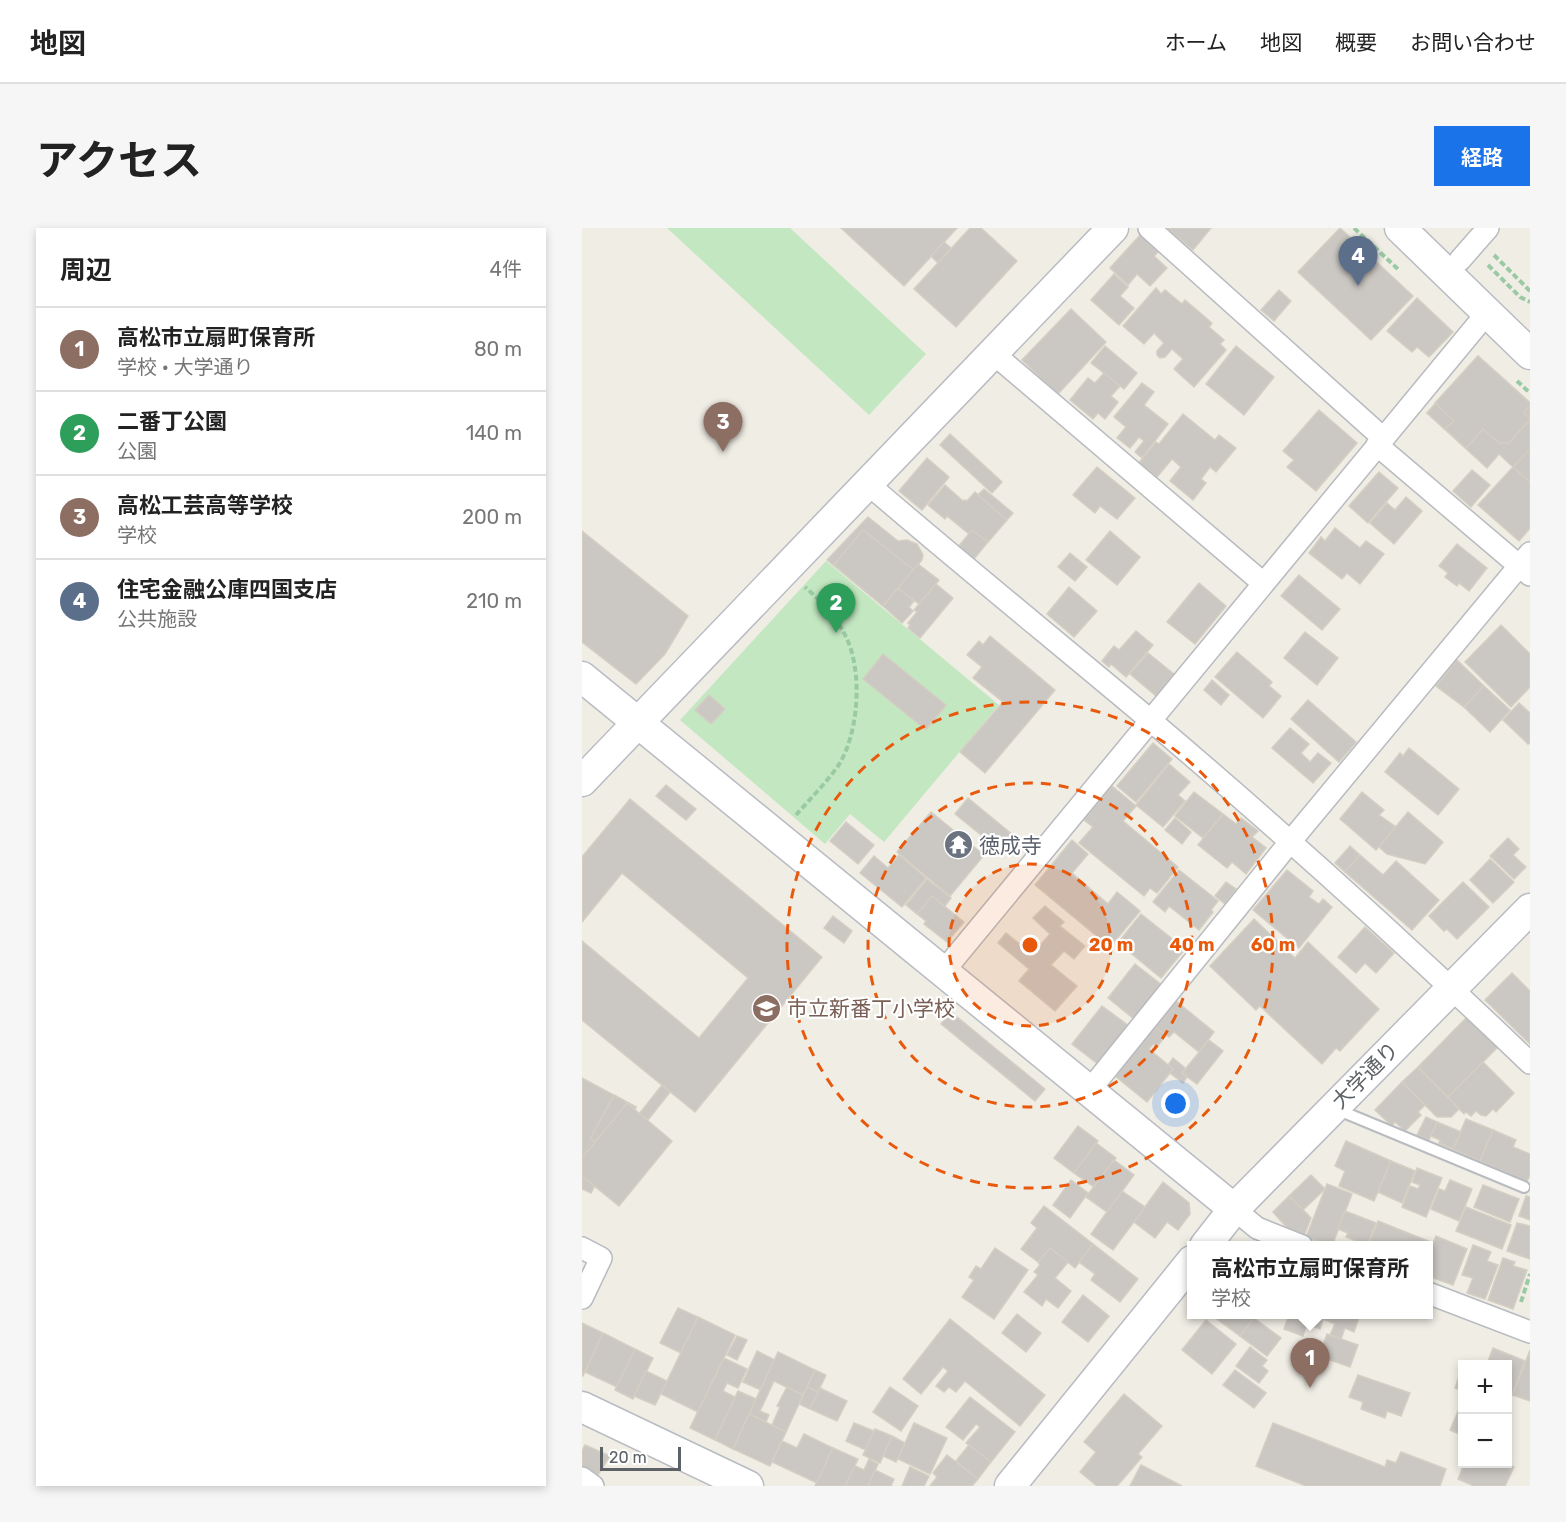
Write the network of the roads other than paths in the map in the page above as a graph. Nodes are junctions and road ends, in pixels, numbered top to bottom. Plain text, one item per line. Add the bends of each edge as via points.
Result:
1 (1113, 228) edge
2 (1149, 228) edge
3 (1400, 228) edge
4 (1426, 228) edge
5 (1475, 243) edge
6 (1487, 313) junction
7 (1530, 326) edge
8 (994, 354) junction
9 (1530, 354) edge
10 (1380, 442) junction
11 (868, 484) junction
12 (1526, 564) edge
13 (1263, 583) junction
14 (582, 677) edge
15 (1150, 720) junction
16 (638, 723) junction
17 (582, 781) edge
18 (1290, 842) junction
19 (1530, 909) edge
20 (943, 972) junction
21 (1451, 988) junction
22 (1530, 1062) edge
23 (1089, 1091) junction
24 (1333, 1108) junction
25 (1524, 1187) dead end
26 (1234, 1209) junction
27 (1207, 1241) edge
28 (1291, 1241) edge
29 (582, 1248) edge
30 (1187, 1266) edge
31 (1433, 1295) edge
32 (582, 1298) edge
33 (1522, 1329) edge
34 (582, 1407) edge
35 (582, 1478) edge
36 (593, 1486) edge
37 (748, 1486) edge
38 (1010, 1486) edge

1 - 8 street
2 - 10 street
3 - 6 street
4 - 5 street
5 - 7 street
6 - 9 street
6 - 10 street
8 - 11 street
8 - 13 street
10 - 12 street
10 - 13 street
11 - 15 street
11 - 16 street
12 - 18 street
13 - 15 street
14 - 16 street
15 - 18 street
15 - 20 street
16 - 17 street
16 - 20 street
18 - 21 street
18 - 23 street
19 - 21 street, 大学通り
20 - 23 street
21 - 22 street
21 - 24 street, 大学通り
23 - 26 street
24 - 25 lane
24 - 26 street, 大学通り
26 - 27 street, 大学通り
26 - 28 street via 1257,1228
29 - 32 street via 601,1258
30 - 38 street
31 - 33 street
34 - 37 street
35 - 36 street

